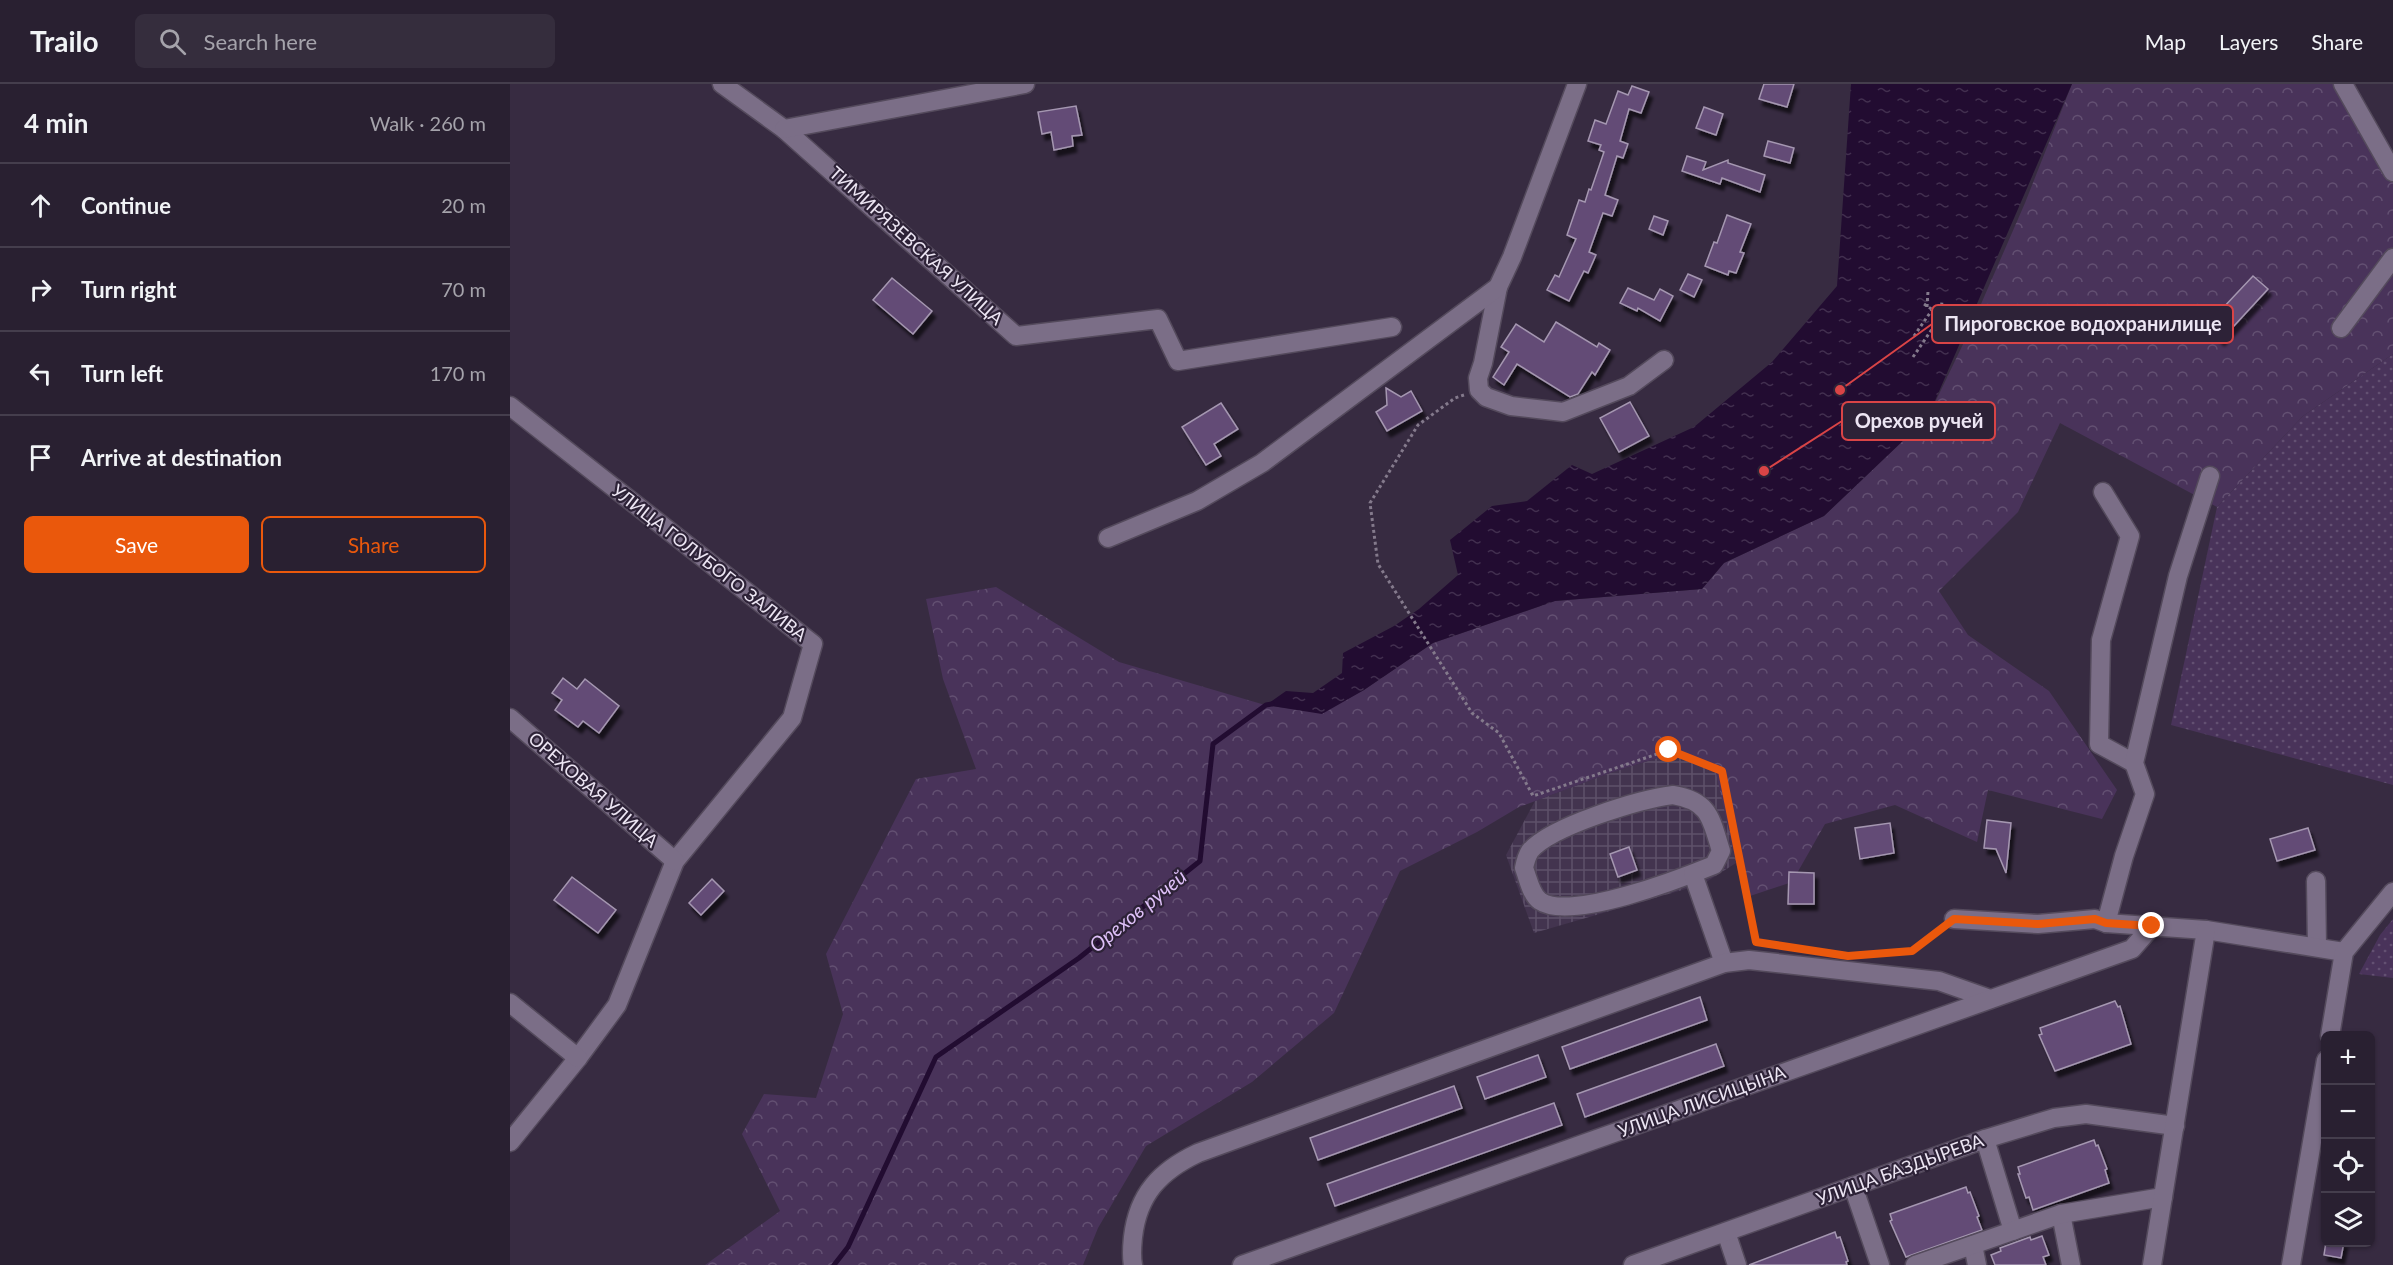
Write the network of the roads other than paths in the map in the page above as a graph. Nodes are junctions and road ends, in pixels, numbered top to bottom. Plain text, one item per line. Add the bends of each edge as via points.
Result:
1 (722, 84) edge
2 (1025, 84) edge
3 (1577, 84) edge
4 (2343, 84) edge
5 (784, 129) junction
6 (2393, 172) edge
7 (2393, 258) edge
8 (1498, 287) junction
9 (1392, 327) dead end
10 (2341, 328) dead end
11 (1664, 360) dead end
12 (510, 406) edge
13 (2210, 476) dead end
14 (2103, 492) dead end
15 (1108, 538) dead end
16 (510, 718) edge
17 (2134, 763) junction
18 (675, 861) junction
19 (1693, 874) junction
20 (2316, 881) dead end
21 (2393, 892) edge
22 (1954, 919) road end
23 (2106, 923) junction
24 (2152, 926) junction
25 (2206, 930) junction
26 (2317, 947) junction
27 (2344, 952) junction
28 (1724, 963) junction
29 (1990, 999) junction
30 (510, 1003) edge
31 (2331, 1031) edge
32 (578, 1058) junction
33 (2321, 1084) edge
34 (2175, 1126) junction
35 (1985, 1139) junction
36 (510, 1142) edge
37 (1853, 1186) junction
38 (2163, 1197) junction
39 (2061, 1214) junction
40 (2013, 1231) junction
41 (1726, 1232) junction
42 (1973, 1245) junction
43 (1925, 1263) edge
44 (1133, 1265) edge
45 (1242, 1265) edge
46 (1633, 1265) edge
47 (1737, 1265) edge
48 (1880, 1265) edge
49 (1977, 1265) edge
50 (2071, 1265) edge
51 (2152, 1265) edge
52 (2291, 1265) edge

1 - 5 street, ТИМИРЯЗЕВСКАЯ УЛИЦА
2 - 5 street
3 - 8 street
4 - 6 street
5 - 9 street, ТИМИРЯЗЕВСКАЯ УЛИЦА via 1016,336 1158,318 1178,361
7 - 10 street
8 - 11 street via 1478,378 1479,390 1486,397 1510,406 1563,412 1629,386
8 - 15 street via 1262,463 1197,501
12 - 18 street, УЛИЦА ГОЛУБОГО ЗАЛИВА via 813,644 792,718
13 - 17 street via 2178,576
14 - 17 street via 2130,536 2101,640 2098,744
16 - 18 street, ОРЕХОВАЯ УЛИЦА
17 - 23 street via 2145,794
18 - 32 street, УЛИЦА ГОЛУБОГО ЗАЛИВА via 617,1005
19 - 19 street via 1714,865 1721,851 1708,811 1687,797 1673,795 1570,824 1531,850 1524,868 1535,898 1553,906 1601,904
19 - 28 street
20 - 26 street
21 - 27 street
22 - 23 street via 2038,924 2095,919
23 - 24 street
24 - 25 street
24 - 29 street, УЛИЦА ЛИСИЦЫНА via 2132,949
25 - 26 street
25 - 34 street
26 - 27 street
27 - 31 street
28 - 29 street via 1749,960 1939,981
28 - 44 street via 1177,1163 1150,1188 1135,1219
29 - 45 street, УЛИЦА ЛИСИЦЫНА
30 - 32 street
32 - 36 street, УЛИЦА ГОЛУБОГО ЗАЛИВА
33 - 52 street
34 - 35 street, УЛИЦА БАЗДЫРЕВА via 2086,1114 2054,1118
34 - 38 street
35 - 37 street, УЛИЦА БАЗДЫРЕВА
35 - 40 street
37 - 41 street, УЛИЦА БАЗДЫРЕВА
37 - 48 street
38 - 39 street
38 - 51 street
39 - 40 street
39 - 50 street
40 - 42 street
41 - 46 street, УЛИЦА БАЗДЫРЕВА
41 - 47 street
42 - 43 street
42 - 49 street

